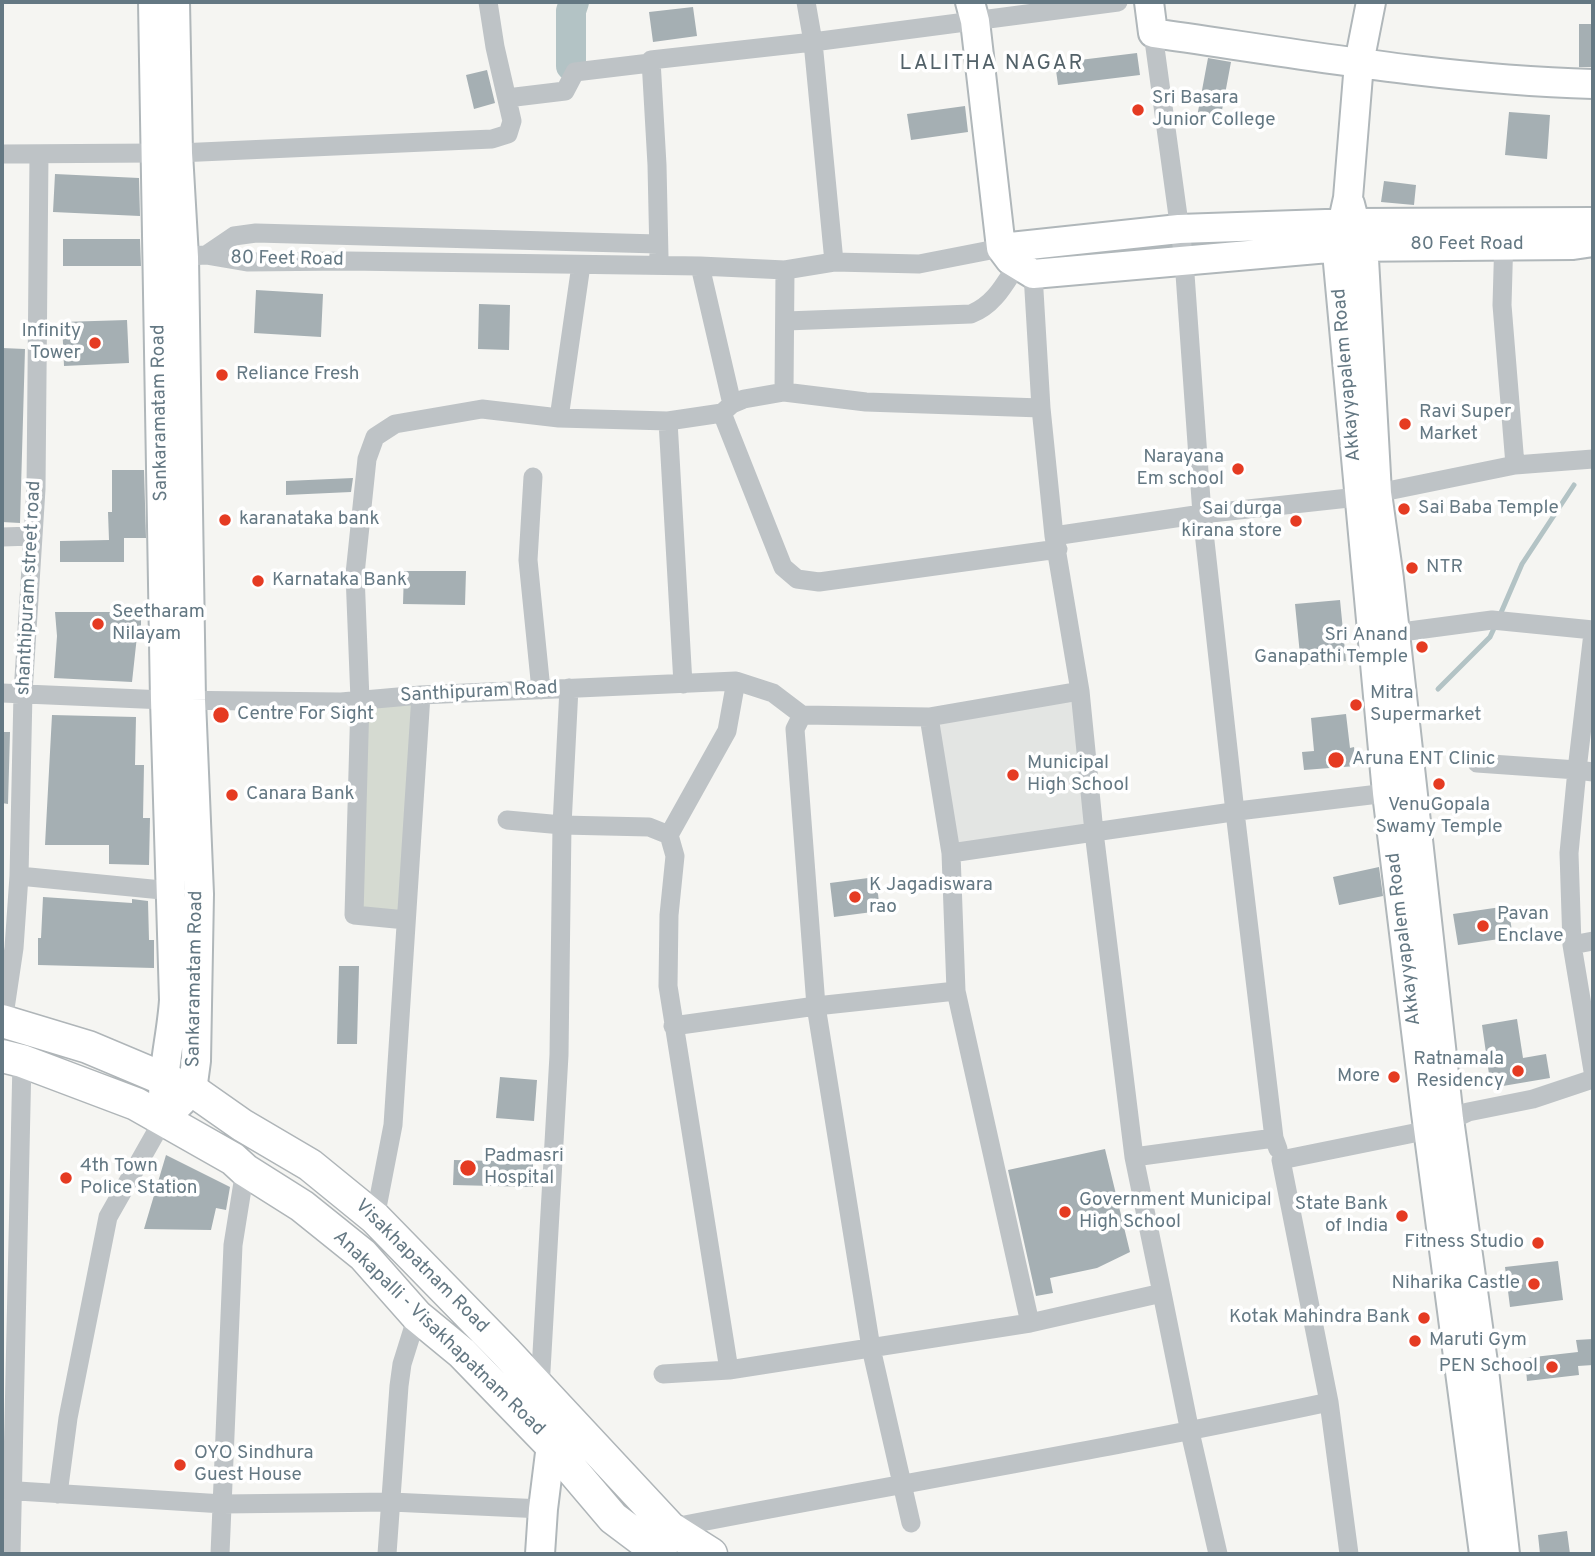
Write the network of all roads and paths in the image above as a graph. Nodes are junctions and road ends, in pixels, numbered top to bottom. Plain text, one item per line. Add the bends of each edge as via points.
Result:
1 (153, 2) edge
2 (176, 2) edge
3 (488, 2) edge
4 (807, 2) edge
5 (1118, 2) edge
6 (1149, 2) edge
7 (1371, 2) edge
8 (973, 11) edge
9 (1153, 33) junction
10 (813, 42) junction
11 (650, 63) junction
12 (1359, 63) junction
13 (1593, 84) edge
14 (507, 98) junction
15 (167, 153) junction
16 (2, 154) edge
17 (39, 154) junction
18 (1593, 222) edge
19 (1349, 228) junction
20 (1180, 229) junction
21 (1504, 234) junction
22 (1593, 242) edge
23 (658, 244) junction
24 (183, 256) junction
25 (1184, 260) junction
26 (834, 262) junction
27 (1017, 262) junction
28 (581, 265) junction
29 (660, 266) junction
30 (700, 266) junction
31 (785, 270) junction
32 (786, 321) junction
33 (784, 392) junction
34 (727, 408) junction
35 (1041, 408) junction
36 (559, 418) junction
37 (668, 421) junction
38 (1593, 459) edge
39 (1515, 465) junction
40 (533, 477) dead end
41 (1367, 495) junction
42 (1202, 513) junction
43 (33, 536) junction
44 (2, 537) edge
45 (1056, 543) junction
46 (1593, 632) edge
47 (1394, 633) junction
48 (736, 681) junction
49 (682, 684) junction
50 (569, 688) junction
51 (541, 690) junction
52 (1080, 691) junction
53 (2, 694) edge
54 (23, 694) junction
55 (421, 695) junction
56 (178, 700) junction
57 (360, 700) junction
58 (802, 715) junction
59 (929, 717) junction
60 (1477, 763) dead end
61 (1585, 771) edge
62 (1387, 793) junction
63 (1235, 812) junction
64 (507, 820) dead end
65 (562, 825) junction
66 (1094, 832) junction
67 (669, 835) junction
68 (951, 853) junction
69 (19, 876) junction
70 (172, 891) junction
71 (406, 920) junction
72 (1593, 942) edge
73 (1572, 945) junction
74 (956, 991) junction
75 (817, 1006) junction
76 (3, 1021) edge
77 (673, 1026) junction
78 (12, 1059) edge
79 (1593, 1070) edge
80 (163, 1079) junction
81 (1593, 1079) edge
82 (192, 1091) junction
83 (163, 1120) junction
84 (1439, 1125) junction
85 (1274, 1138) junction
86 (1134, 1157) junction
87 (1282, 1160) junction
88 (245, 1170) junction
89 (374, 1218) junction
90 (1162, 1293) junction
91 (418, 1316) junction
92 (1030, 1323) junction
93 (872, 1348) junction
94 (729, 1370) junction
95 (663, 1374) dead end
96 (540, 1388) junction
97 (1329, 1402) junction
98 (1190, 1432) junction
99 (551, 1445) junction
100 (903, 1483) junction
101 (7, 1490) edge
102 (58, 1494) junction
103 (391, 1502) junction
104 (223, 1504) junction
105 (542, 1509) junction
106 (911, 1523) dead end
107 (666, 1541) edge
108 (11, 1554) edge
109 (220, 1554) edge
110 (387, 1554) edge
111 (540, 1554) edge
112 (710, 1554) edge
113 (1218, 1554) edge
114 (1349, 1554) edge
115 (1484, 1554) edge
116 (1505, 1554) edge

1 - 15 main road, Sankaramatam Road
2 - 15 main road, Sankaramatam Road
3 - 14 street
4 - 10 street
5 - 8 street
6 - 9 main road
7 - 12 main road, Akkayyapalem Road
8 - 10 street
8 - 27 main road
9 - 12 main road
9 - 20 street
10 - 11 street via 654,58
10 - 26 street
11 - 14 street via 575,72 565,91
11 - 23 street
12 - 13 main road via 1507,81
12 - 19 main road, Akkayyapalem Road
14 - 15 street via 512,121 508,134 492,139
15 - 17 street
15 - 24 main road, Sankaramatam Road
16 - 17 street
17 - 43 street, shanthipuram street road
18 - 21 main road, 80 Feet Road
19 - 20 main road
19 - 21 main road, 80 Feet Road
19 - 25 main road
19 - 41 main road, Akkayyapalem Road via 1338,264
20 - 25 street
20 - 27 main road
21 - 22 main road, 80 Feet Road via 1573,245
21 - 39 street via 1502,305
23 - 24 street, 80 Feet Road via 256,233 234,236
23 - 29 street
24 - 28 street, 80 Feet Road via 247,262
24 - 56 main road, Sankaramatam Road
25 - 27 main road
25 - 42 street
26 - 27 street, 80 Feet Road
26 - 31 street, 80 Feet Road
27 - 32 street via 995,298 985,309 971,314
27 - 35 street
28 - 29 street, 80 Feet Road
28 - 36 street
29 - 30 street, 80 Feet Road
30 - 31 street, 80 Feet Road
30 - 34 street
31 - 32 street
32 - 33 street
33 - 34 street via 744,399
33 - 35 street via 866,402
34 - 37 street
34 - 45 street via 783,567 797,579 820,582
35 - 45 street
36 - 37 street
36 - 57 street via 482,409 395,424 375,438 367,459 355,574
37 - 49 street
38 - 39 street
39 - 41 street
40 - 51 street via 528,560
41 - 42 street
41 - 47 main road
41 - 62 main road, Akkayyapalem Road
42 - 45 street
42 - 63 street
43 - 44 street
43 - 54 street, shanthipuram street road
45 - 52 street
46 - 47 street via 1499,620
46 - 61 street
47 - 84 main road
48 - 49 street, Santhipuram Road
48 - 58 street via 773,693
48 - 67 street via 727,730
49 - 50 street, Santhipuram Road
50 - 51 street, Santhipuram Road
50 - 65 street
51 - 55 street, Santhipuram Road
52 - 59 street
52 - 66 street
53 - 54 street, Santhipuram Road
54 - 56 street, Santhipuram Road
54 - 69 street, shanthipuram street road
55 - 57 street, Santhipuram Road
55 - 71 street
56 - 57 street, Santhipuram Road
56 - 70 main road, Sankaramatam Road
56 - 82 main road, Sankaramatam Road via 199,894
57 - 71 street via 354,915
58 - 59 street
58 - 75 street via 795,729
59 - 68 street
60 - 61 street
61 - 73 street via 1569,853
62 - 63 street
62 - 84 main road, Akkayyapalem Road
63 - 66 street
63 - 85 street
64 - 65 street
65 - 67 street via 649,827
65 - 96 street via 559,1055
66 - 68 street
66 - 86 street
67 - 77 street via 675,856 668,986
68 - 74 street
69 - 70 street
69 - 76 street, shanthipuram street road
70 - 80 main road, Sankaramatam Road via 174,1000
71 - 89 street via 393,1125
72 - 73 street
73 - 79 street
74 - 75 street
74 - 92 street
75 - 77 street
75 - 93 street
76 - 80 main road, Visakhapatnam Road via 88,1047
77 - 94 street
78 - 83 main road, Anakapalli - Visakhapatnam Road via 136,1104
78 - 101 street
80 - 82 main road, Visakhapatnam Road
80 - 83 main road, Sankaramatam Road
81 - 84 street via 1533,1099 1468,1112
82 - 83 main road, Sankaramatam Road
82 - 89 main road, Visakhapatnam Road via 310,1165
83 - 88 main road, Anakapalli - Visakhapatnam Road
83 - 102 street via 108,1217 73,1391
84 - 87 street
84 - 115 main road, Akkayyapalem Road
84 - 116 main road via 1483,1370
85 - 86 street
85 - 87 street
86 - 90 street
87 - 97 street
88 - 91 main road, Anakapalli - Visakhapatnam Road via 302,1206 363,1255
88 - 104 street via 233,1245
89 - 96 main road, Visakhapatnam Road
90 - 92 street
90 - 98 street
91 - 99 main road, Anakapalli - Visakhapatnam Road via 462,1353
91 - 103 street via 402,1364
92 - 93 street
93 - 94 street
93 - 100 street
94 - 95 street
96 - 107 main road, Visakhapatnam Road
97 - 98 street
97 - 114 street
98 - 100 street
98 - 113 street
99 - 105 main road
99 - 107 main road, Anakapalli - Visakhapatnam Road via 614,1518
100 - 106 street
100 - 107 street
101 - 102 street
101 - 108 street
102 - 104 street
103 - 104 street
103 - 105 street
103 - 110 street
104 - 109 street
105 - 111 main road
107 - 112 main road, Visakhapatnam Road

